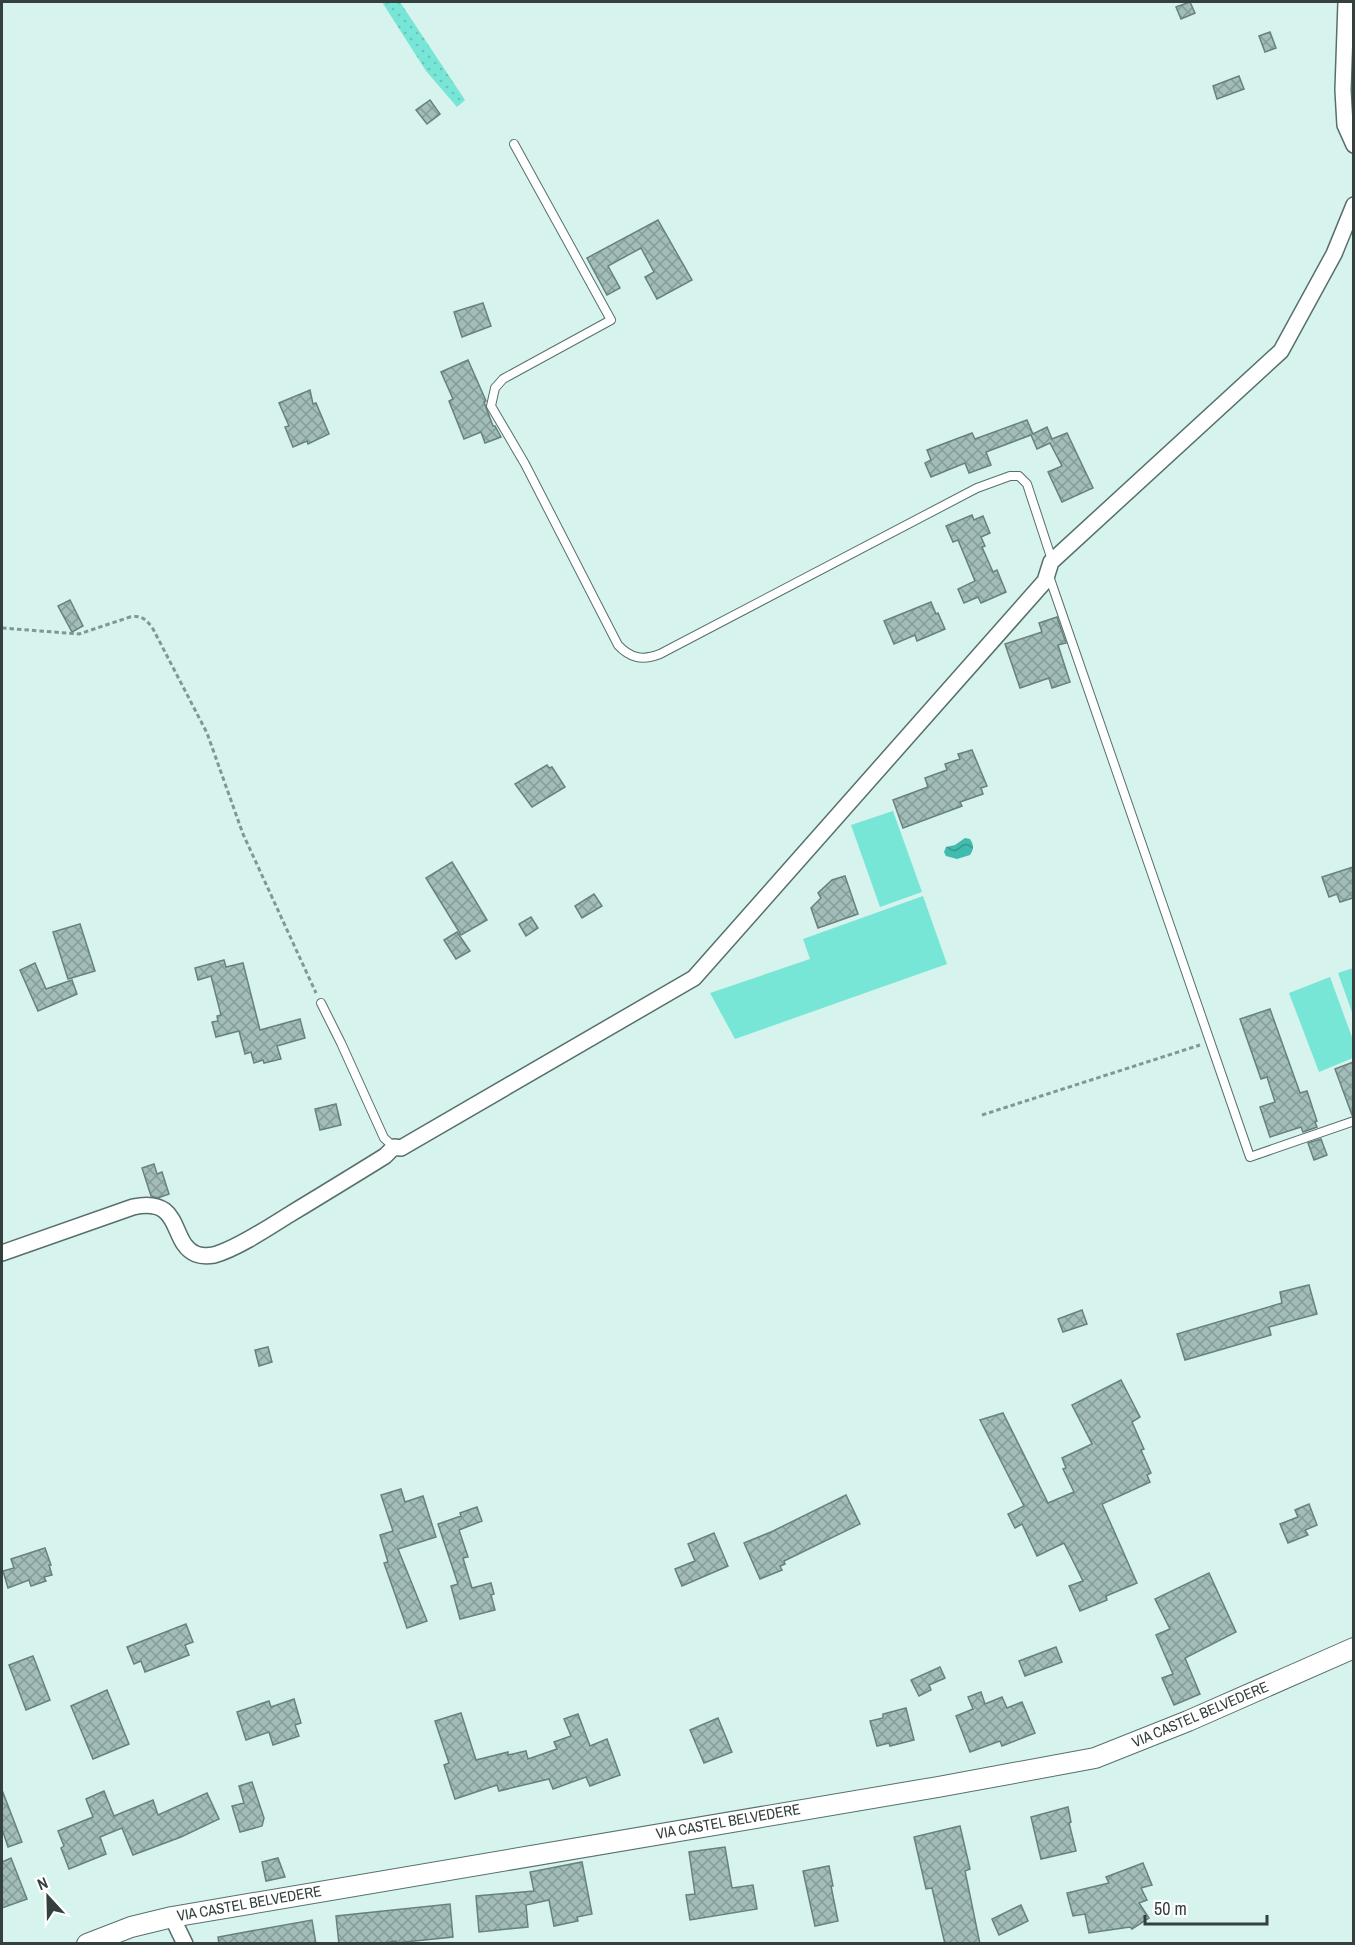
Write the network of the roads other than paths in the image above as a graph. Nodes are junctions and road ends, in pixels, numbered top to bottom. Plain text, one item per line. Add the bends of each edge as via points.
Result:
1 (1346, 2) edge
2 (514, 144) dead end
3 (1353, 145) edge
4 (1353, 205) edge
5 (1049, 567) junction
6 (321, 1003) road end
7 (1353, 1121) edge
8 (394, 1147) junction
9 (2, 1253) edge
10 (1353, 1648) edge
11 (172, 1917) junction
12 (87, 1944) edge
13 (185, 1944) edge

1 - 3 street via 1343,90 1345,125
2 - 5 lane via 611,320 503,379 495,388 491,405 618,645 627,655 650,658 660,654 977,488 1010,476 1019,476 1027,484 1051,557
4 - 5 street via 1334,255 1281,351
5 - 7 lane via 1119,782 1250,1157
5 - 8 street via 1045,581 694,978 401,1148
6 - 8 lane via 384,1138
8 - 9 street via 258,1235 214,1255 194,1253 173,1220 158,1206 147,1204
10 - 11 street, VIA CASTEL BELVEDERE via 1095,1758
11 - 12 street, VIA CASTEL BELVEDERE via 131,1926
11 - 13 street

